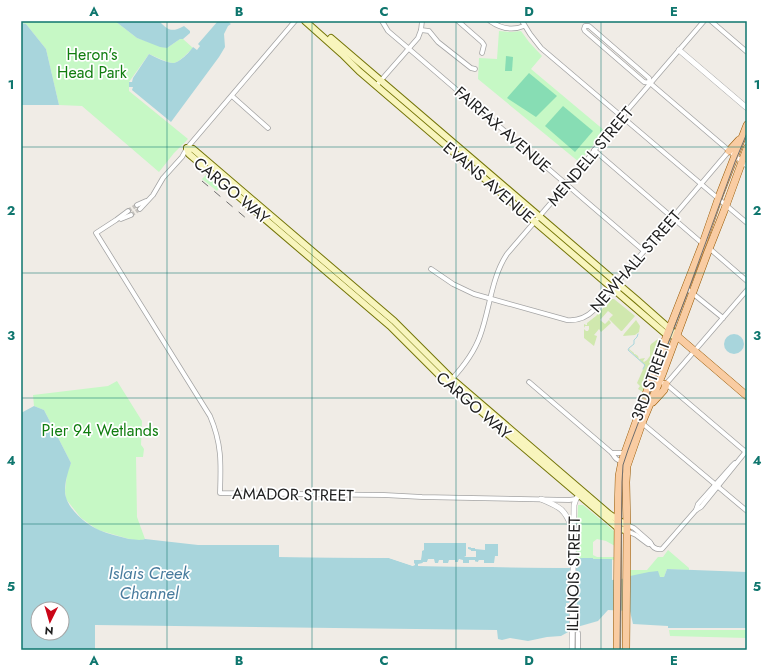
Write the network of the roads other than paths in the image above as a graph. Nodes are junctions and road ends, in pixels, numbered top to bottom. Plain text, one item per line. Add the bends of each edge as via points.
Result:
1 (295, 21) edge
2 (305, 21) edge
3 (310, 21) edge
4 (382, 21) edge
5 (422, 21) edge
6 (458, 21) edge
7 (490, 21) edge
8 (704, 21) edge
9 (710, 21) edge
10 (523, 23) edge
11 (421, 30) junction
12 (408, 48) junction
13 (679, 50) junction
14 (747, 52) edge
15 (482, 53) dead end
16 (475, 69) dead end
17 (378, 83) junction
18 (650, 83) junction
19 (232, 96) junction
20 (747, 108) edge
21 (622, 116) junction
22 (747, 125) edge
23 (268, 128) dead end
24 (187, 148) junction
25 (747, 148) edge
26 (594, 150) junction
27 (732, 153) junction
28 (744, 164) edge
29 (567, 184) junction
30 (701, 184) junction
31 (718, 199) junction
32 (726, 205) junction
33 (138, 207) tunnel mouth
34 (129, 213) tunnel mouth
35 (673, 218) junction
36 (537, 219) junction
37 (747, 224) edge
38 (706, 246) junction
39 (644, 251) junction
40 (431, 269) dead end
41 (747, 281) edge
42 (614, 286) junction
43 (686, 288) junction
44 (747, 290) edge
45 (693, 293) junction
46 (490, 299) junction
47 (723, 318) junction
48 (668, 332) junction
49 (677, 336) junction
50 (694, 351) junction
51 (652, 378) junction
52 (450, 381) junction
53 (529, 382) dead end
54 (663, 383) junction
55 (747, 396) edge
56 (642, 423) junction
57 (746, 452) edge
58 (612, 453) junction
59 (623, 457) junction
60 (629, 460) junction
61 (717, 485) junction
62 (579, 495) junction
63 (541, 499) junction
64 (747, 511) edge
65 (618, 524) junction
66 (627, 528) junction
67 (574, 531) junction
68 (578, 633) dead end
69 (572, 650) edge
70 (578, 650) edge
71 (617, 650) edge
72 (626, 650) edge

1 - 19 street
2 - 17 main road, EVANS AVENUE via 356,68
3 - 17 main road, EVANS AVENUE via 345,50
4 - 12 street, FAIRFAX AVENUE via 388,31
5 - 11 street
6 - 15 street via 482,42
7 - 10 street via 508,28 520,27
8 - 13 street, MENDELL STREET
9 - 14 street
10 - 21 street via 542,48
11 - 12 street via 418,38
11 - 16 street via 429,31 438,42
12 - 17 street
12 - 29 street, FAIRFAX AVENUE
13 - 18 street, MENDELL STREET
13 - 20 street
17 - 36 main road, EVANS AVENUE
18 - 18 street via 649,78 589,26 585,26 585,31 644,82
18 - 21 street, MENDELL STREET
18 - 27 street
19 - 23 street
19 - 24 street
21 - 26 street, MENDELL STREET
21 - 30 street
22 - 27 main road, 3RD STREET
24 - 33 street via 149,200
24 - 52 main road, CARGO WAY via 189,154 390,326
25 - 28 main road, 3RD STREET
26 - 29 street, MENDELL STREET
26 - 35 street
27 - 28 street
27 - 30 street, NEWHALL STREET
27 - 31 main road, 3RD STREET
28 - 32 main road, 3RD STREET
29 - 36 street, MENDELL STREET
29 - 39 street, FAIRFAX AVENUE
30 - 31 street
30 - 35 street, NEWHALL STREET
31 - 32 street
31 - 38 main road, 3RD STREET
32 - 37 street
32 - 38 main road, 3RD STREET
34 - 63 street, AMADOR STREET via 96,233 210,416 220,452 220,493
35 - 38 street
35 - 39 street, NEWHALL STREET
36 - 42 main road, EVANS AVENUE
36 - 46 street, MENDELL STREET via 504,259
38 - 41 street
38 - 43 main road, 3RD STREET
38 - 45 main road, 3RD STREET
39 - 42 street, NEWHALL STREET
40 - 46 street, NEWHALL STREET via 460,288
42 - 46 street, NEWHALL STREET via 591,313 579,320 567,320
42 - 48 main road, EVANS AVENUE
43 - 45 street
43 - 48 main road, 3RD STREET
44 - 47 street
45 - 47 street
45 - 49 main road, 3RD STREET
46 - 52 street, MENDELL STREET via 477,344 468,361
47 - 50 street
48 - 49 main road
48 - 51 main road, 3RD STREET
49 - 50 main road
49 - 54 main road, 3RD STREET
50 - 54 street
50 - 55 main road
51 - 54 street
51 - 59 main road, 3RD STREET
52 - 62 main road, CARGO WAY
53 - 58 street
54 - 56 main road, 3RD STREET via 664,390 648,408
54 - 57 street
56 - 60 main road, 3RD STREET
56 - 61 street
57 - 61 street
58 - 59 street via 621,453
58 - 59 street via 618,460
59 - 60 street
59 - 65 main road, 3RD STREET via 619,476
60 - 66 main road, 3RD STREET via 626,482
61 - 64 street
61 - 66 street via 698,504 696,510 664,548 654,548
62 - 63 street, AMADOR STREET
62 - 65 main road, CARGO WAY
62 - 67 street, ILLINOIS STREET via 574,505
63 - 67 street via 563,511
65 - 66 main road, CARGO WAY
65 - 71 main road, 3RD STREET
66 - 72 main road, 3RD STREET
67 - 69 street, ILLINOIS STREET
68 - 70 street, ILLINOIS STREET

